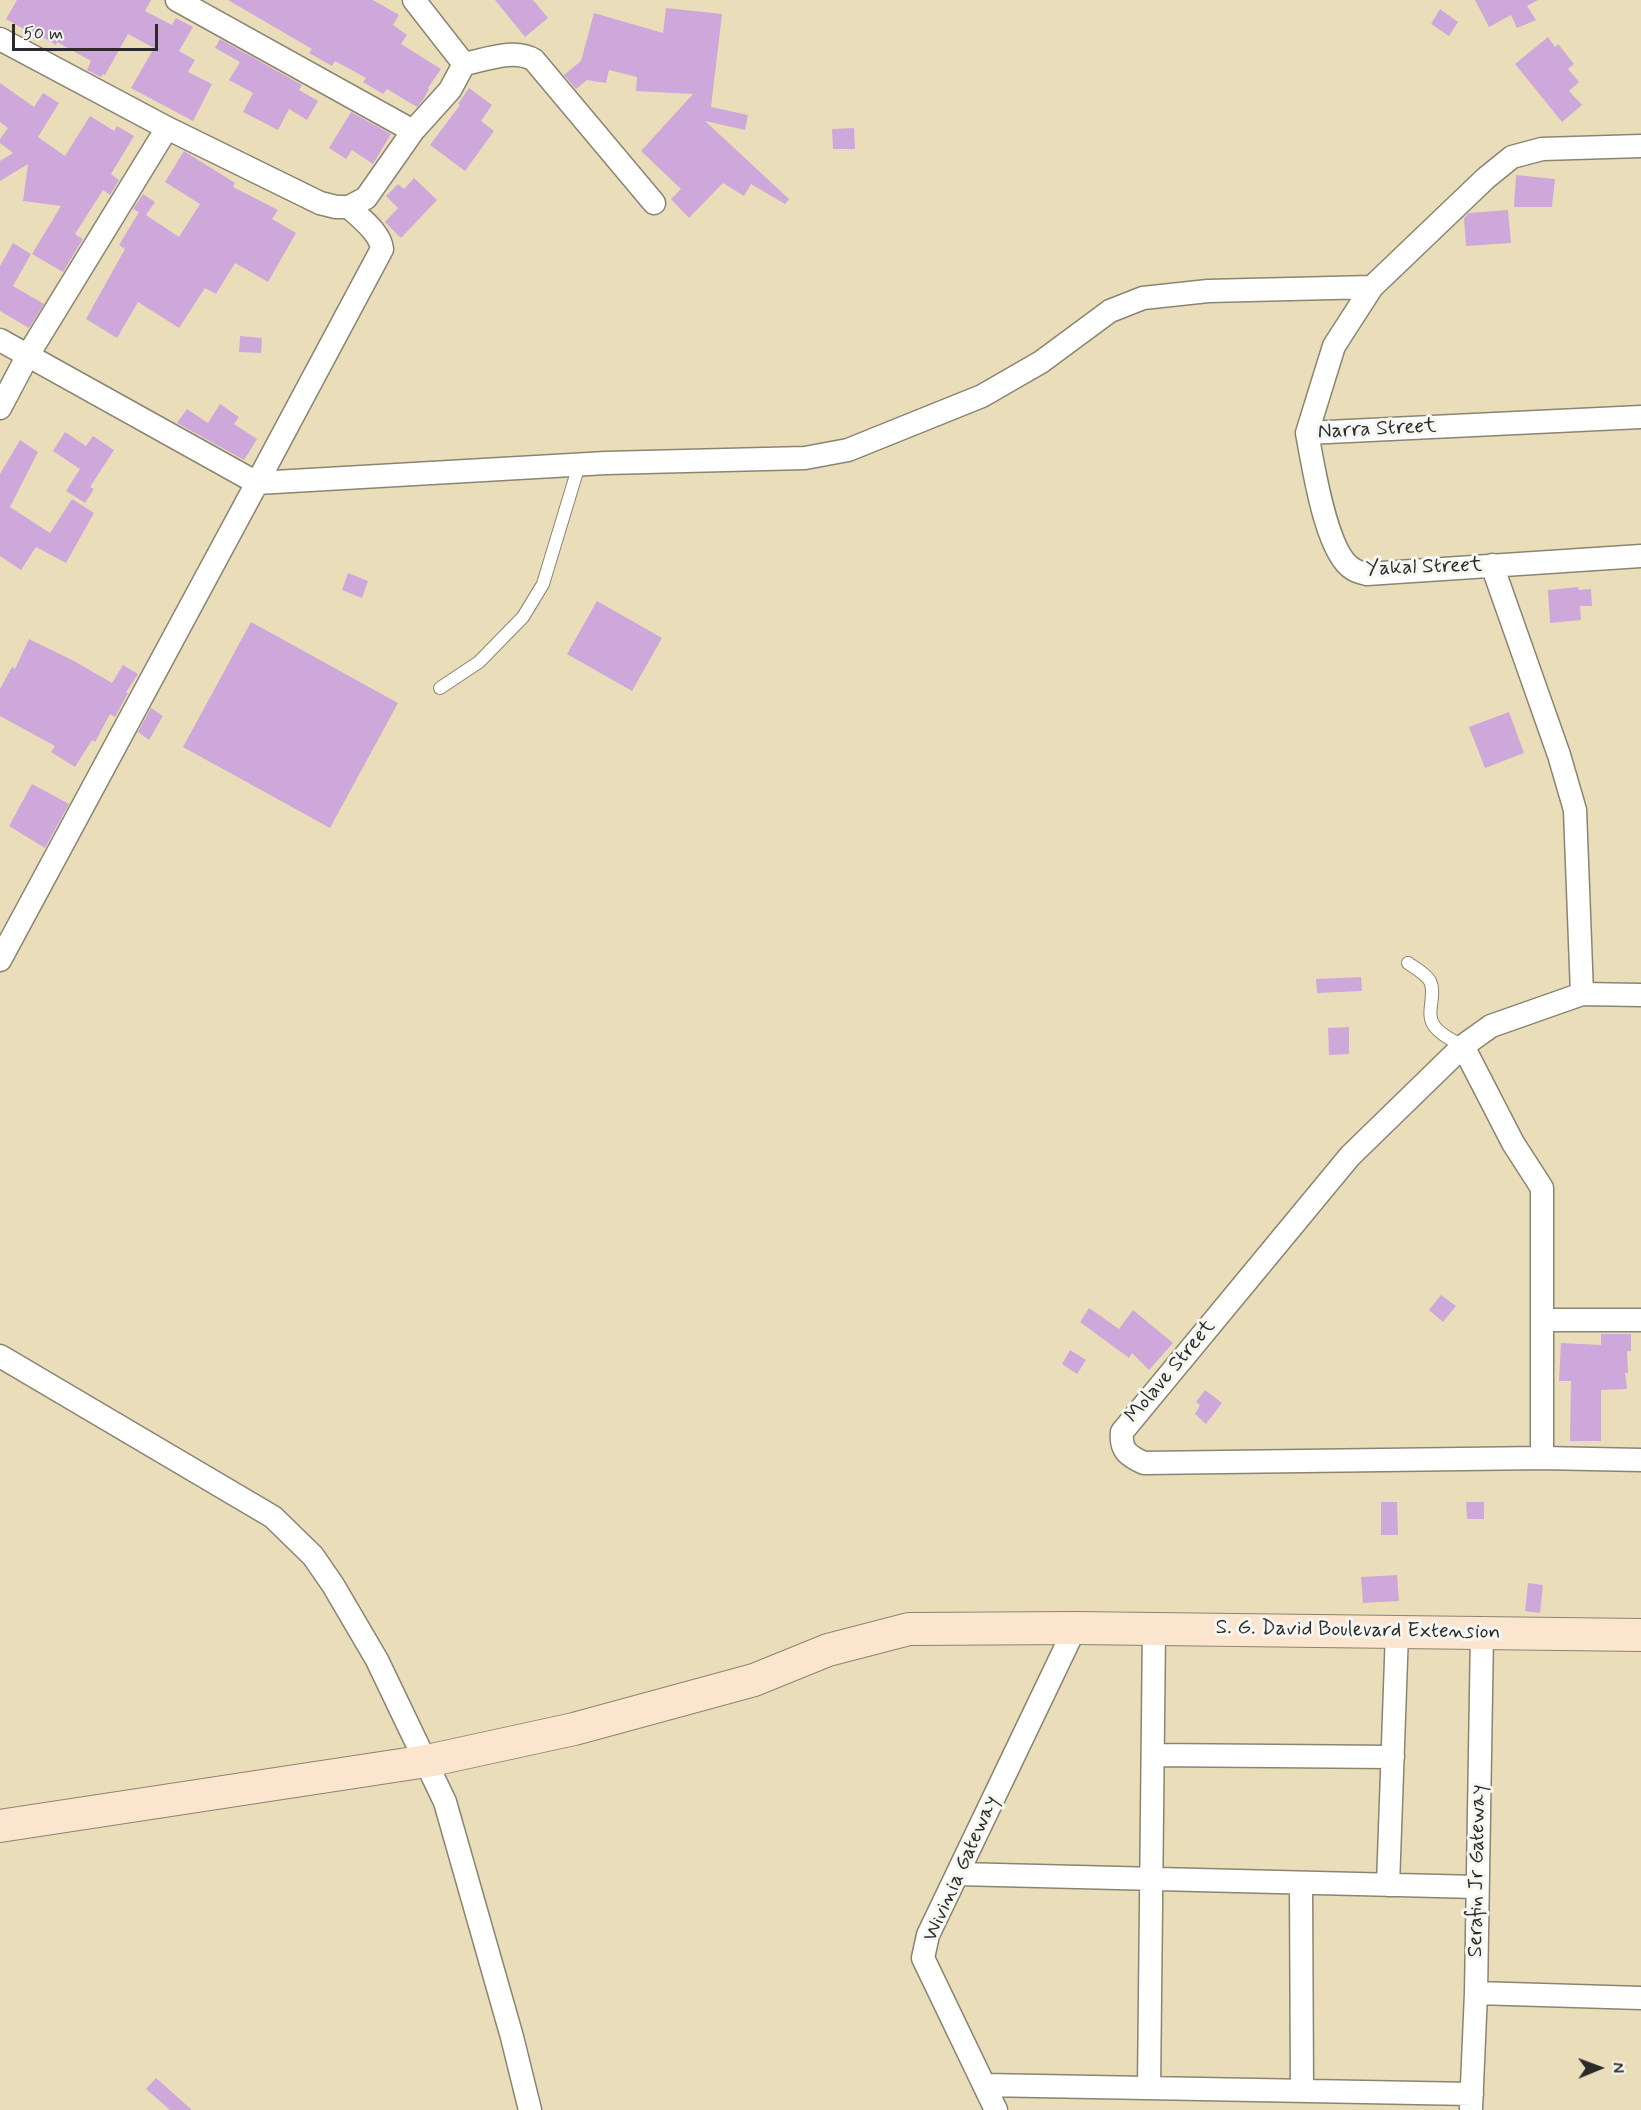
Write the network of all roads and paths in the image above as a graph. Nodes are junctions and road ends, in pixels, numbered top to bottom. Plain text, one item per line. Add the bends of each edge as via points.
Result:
1 (177, 0) edge
2 (414, 0) edge
3 (0, 39) edge
4 (464, 63) junction
5 (167, 128) junction
6 (413, 131) junction
7 (1641, 146) edge
8 (654, 203) dead end
9 (349, 207) junction
10 (1372, 287) junction
11 (0, 340) edge
12 (28, 356) junction
13 (0, 408) edge
14 (1641, 417) edge
15 (1307, 433) junction
16 (579, 465) junction
17 (257, 483) junction
18 (1641, 556) edge
19 (1492, 565) junction
20 (440, 688) dead end
21 (0, 960) edge
22 (1408, 963) dead end
23 (1582, 994) junction
24 (1641, 995) edge
25 (1463, 1046) junction
26 (1543, 1320) junction
27 (1641, 1320) edge
28 (0, 1356) edge
29 (1542, 1458) junction
30 (1641, 1460) edge
31 (1075, 1628) junction
32 (1154, 1629) junction
33 (1397, 1632) junction
34 (1482, 1633) junction
35 (1641, 1635) edge
36 (1154, 1755) junction
37 (1393, 1757) junction
38 (427, 1761) junction
39 (0, 1826) edge
40 (958, 1874) junction
41 (1153, 1879) junction
42 (1301, 1883) junction
43 (1388, 1885) junction
44 (1477, 1887) junction
45 (1476, 1993) junction
46 (1641, 1998) edge
47 (984, 2085) junction
48 (1149, 2088) junction
49 (1302, 2091) junction
50 (1471, 2102) edge
51 (530, 2110) edge
52 (996, 2110) edge

1 - 6 street
2 - 4 street
3 - 5 street
4 - 6 street via 450,90
4 - 8 street via 515,54 534,60
5 - 9 street via 320,203
5 - 12 street
6 - 9 street via 366,198
7 - 10 street, Narra Street via 1542,149 1512,157
9 - 17 street via 371,228 382,249
10 - 15 street, Narra Street via 1334,346
10 - 16 street via 1208,291 1143,298 1110,311 1041,362 982,396 848,450 805,458
11 - 12 street
12 - 13 street
12 - 17 street
14 - 15 street, Narra Street
15 - 19 street, Yakal Street via 1329,533 1352,569 1367,574
16 - 17 street
16 - 20 lane via 543,584 523,617 479,662
17 - 21 street
18 - 19 street, Yakal Street
19 - 23 street via 1575,810
22 - 25 lane via 1429,980 1434,1026
23 - 24 street
23 - 25 street via 1491,1026
25 - 26 street via 1503,1126 1542,1188
25 - 29 street, Molave Street via 1350,1156 1122,1432 1121,1440 1123,1449 1144,1464
26 - 27 street
26 - 29 street
28 - 38 street via 273,1517 296,1538 313,1556 349,1610
29 - 30 street, Molave Street
31 - 32 street, S. G. David Boulevard Extension
31 - 38 street, S. G. David Boulevard Extension via 909,1629 828,1650 754,1680 585,1726
31 - 40 street, Wivinia Gateway
32 - 33 street, S. G. David Boulevard Extension
32 - 36 street
33 - 34 street, S. G. David Boulevard Extension
33 - 37 street
34 - 35 street, S. G. David Boulevard Extension
34 - 44 street, Serafin Jr Gateway
36 - 37 street
36 - 41 street
37 - 43 street
38 - 39 street, S. G. David Boulevard Extension
38 - 51 street via 450,1816
40 - 41 street
40 - 47 street, Wivinia Gateway via 928,1935 923,1958
41 - 42 street
41 - 48 street
42 - 43 street
42 - 49 street
43 - 44 street
44 - 45 street, Serafin Jr Gateway
45 - 46 street
45 - 50 street, Serafin Jr Gateway
47 - 48 street
47 - 52 street, Wivinia Gateway
48 - 49 street
49 - 50 street

